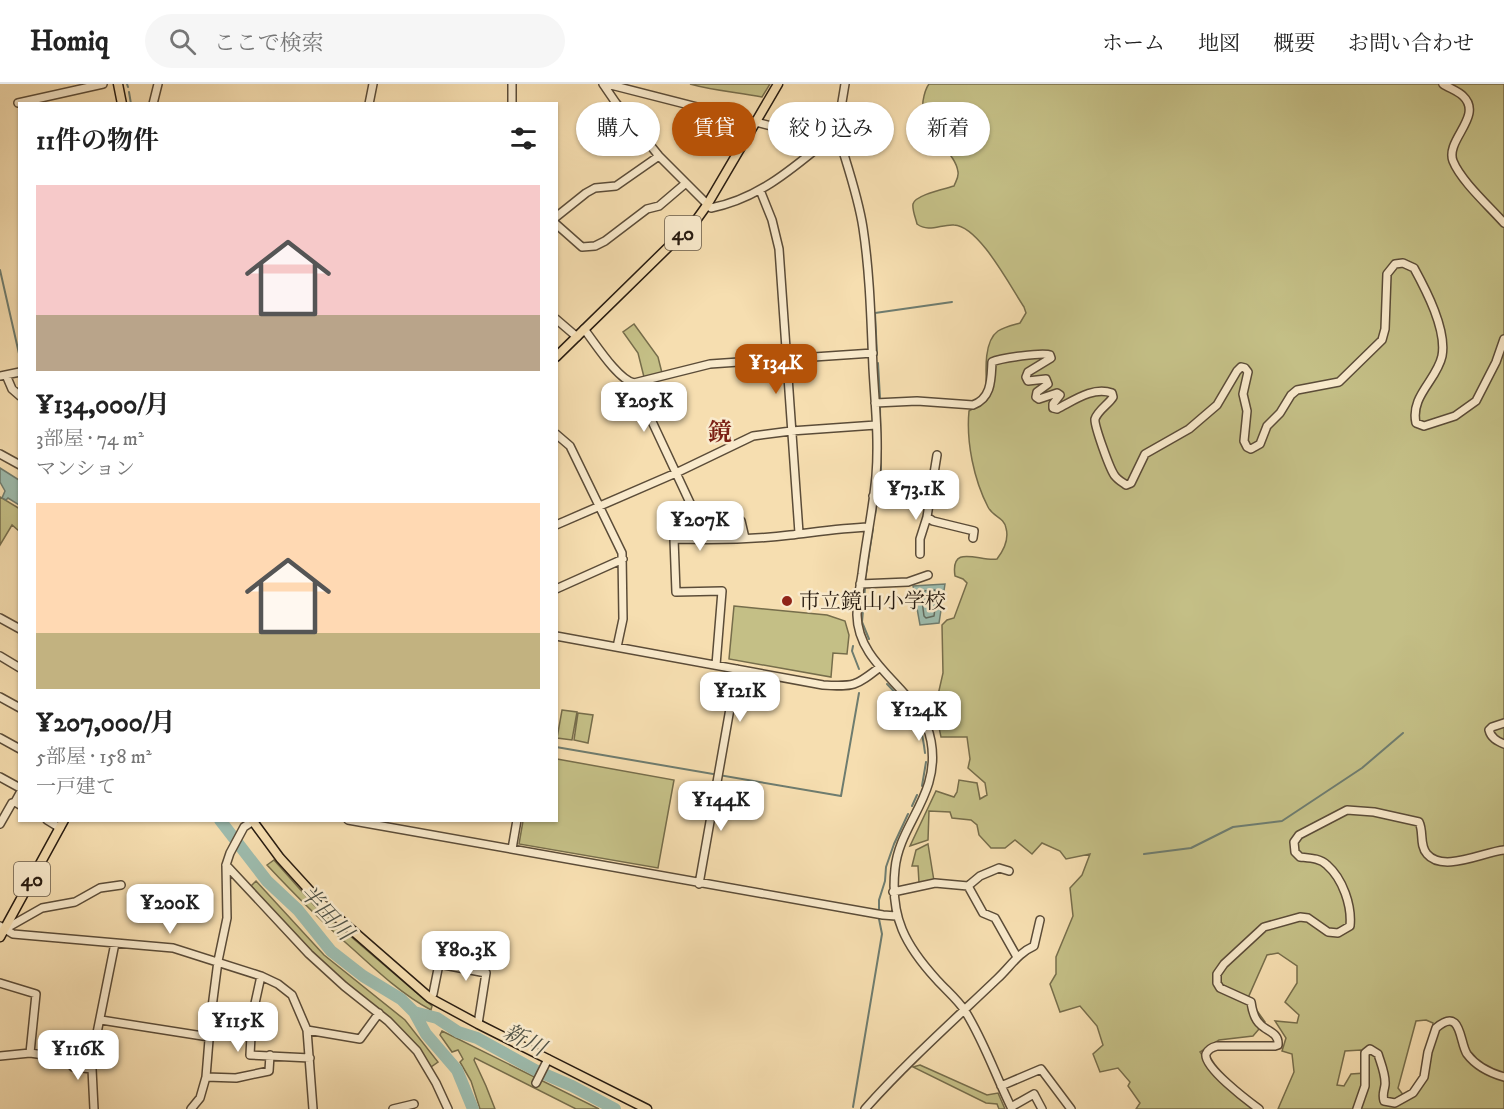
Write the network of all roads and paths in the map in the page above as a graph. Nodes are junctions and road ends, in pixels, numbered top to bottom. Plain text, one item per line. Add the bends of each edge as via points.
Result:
1 (103, 84) edge
2 (118, 84) edge
3 (158, 84) edge
4 (373, 84) edge
5 (512, 84) edge
6 (605, 84) edge
7 (778, 84) edge
8 (845, 84) edge
9 (1443, 84) edge
10 (22, 102) edge
11 (122, 102) edge
12 (154, 102) edge
13 (369, 102) edge
14 (512, 102) edge
15 (615, 102) edge
16 (675, 102) edge
17 (842, 102) edge
18 (756, 123) joint
19 (768, 126) edge
20 (659, 156) joint
21 (736, 156) edge
22 (808, 156) edge
23 (845, 156) edge
24 (686, 183) junction
25 (760, 190) junction
26 (707, 205) junction
27 (558, 215) edge
28 (1504, 222) edge
29 (558, 226) edge
30 (558, 321) edge
31 (584, 329) junction
32 (577, 337) junction
33 (1504, 339) edge
34 (873, 353) junction
35 (558, 355) edge
36 (786, 358) junction
37 (18, 372) edge
38 (3, 376) edge
39 (634, 383) junction
40 (18, 394) edge
41 (875, 403) junction
42 (876, 425) junction
43 (791, 431) junction
44 (558, 436) edge
45 (0, 454) edge
46 (937, 455) dead end
47 (18, 464) edge
48 (676, 473) junction
49 (873, 495) junction
50 (929, 504) junction
51 (599, 507) junction
52 (927, 517) junction
53 (558, 524) edge
54 (868, 527) junction
55 (799, 534) junction
56 (745, 538) junction
57 (973, 538) dead end
58 (920, 554) dead end
59 (622, 559) junction
60 (928, 575) dead end
61 (860, 584) junction
62 (558, 588) edge
63 (0, 618) edge
64 (18, 626) edge
65 (558, 636) edge
66 (617, 647) junction
67 (0, 657) edge
68 (716, 665) junction
69 (18, 667) edge
70 (880, 667) junction
71 (737, 669) junction
72 (0, 697) edge
73 (18, 707) edge
74 (1504, 723) edge
75 (0, 738) edge
76 (1504, 744) edge
77 (18, 748) edge
78 (0, 777) edge
79 (18, 787) edge
80 (17, 803) edge
81 (2, 814) edge
82 (252, 822) edge
83 (254, 822) edge
84 (369, 822) edge
85 (517, 822) edge
86 (0, 824) edge
87 (62, 824) edge
88 (390, 824) edge
89 (512, 849) junction
90 (1504, 850) edge
91 (226, 865) junction
92 (1010, 871) dead end
93 (699, 884) junction
94 (121, 885) dead end
95 (968, 886) junction
96 (893, 892) junction
97 (896, 915) junction
98 (1040, 920) dead end
99 (2, 931) edge
100 (116, 943) junction
101 (1017, 957) junction
102 (218, 961) junction
103 (261, 976) junction
104 (0, 982) edge
105 (430, 998) junction
106 (963, 1008) junction
107 (379, 1014) junction
108 (101, 1020) junction
109 (478, 1024) junction
110 (307, 1030) junction
111 (209, 1037) junction
112 (30, 1053) junction
113 (270, 1055) junction
114 (0, 1056) edge
115 (310, 1058) junction
116 (547, 1061) junction
117 (92, 1069) junction
118 (206, 1077) junction
119 (1504, 1077) edge
120 (536, 1083) dead end
121 (1001, 1086) junction
122 (414, 1104) dead end
123 (1011, 1108) edge
124 (94, 1109) edge
125 (191, 1109) edge
126 (313, 1109) edge
127 (393, 1109) edge
128 (448, 1109) edge
129 (647, 1109) edge
130 (865, 1109) edge
131 (1042, 1109) edge
132 (1071, 1109) edge
133 (1258, 1109) edge
134 (1357, 1109) edge

1 - 10 street
2 - 11 main road
3 - 12 street
4 - 13 street
5 - 14 street
6 - 15 street
6 - 16 street
7 - 18 main road, 40
8 - 17 street
9 - 28 street via 1463,96 1468,104 1469,114 1452,150 1453,161 1469,185
18 - 19 street
20 - 24 street
20 - 27 street via 616,186 586,193
21 - 26 main road, 40
22 - 25 street
23 - 34 street via 863,225
24 - 26 street
24 - 29 street via 595,246 582,247
25 - 26 street via 713,208
25 - 36 street via 779,249
26 - 31 main road, 40
30 - 32 street
31 - 32 main road, 40
31 - 39 street via 621,376
32 - 35 main road, 40
33 - 41 street via 1476,402 1455,416 1424,426 1416,423 1416,406 1437,369 1443,348 1436,316 1414,268 1410,264 1395,264 1388,274 1382,340 1339,382 1297,390 1267,426 1260,444 1251,449 1244,441 1247,411 1243,394 1248,372 1241,367 1217,405 1189,429 1145,454 1131,483 1126,485 1110,468 1095,422 1112,393 1099,391 1057,409 1053,404 1060,395 1057,393 1036,398 1037,392 1048,384 1046,379 1028,381 1026,377 1051,358 1045,353 992,362 989,392 973,405
34 - 36 street
34 - 41 street
36 - 39 street via 710,364
36 - 43 street
37 - 38 street
38 - 40 street
39 - 48 street
41 - 42 street
42 - 43 street
42 - 49 street
43 - 48 street via 753,436
43 - 55 street
44 - 51 street via 570,446
45 - 47 street
46 - 50 street
48 - 51 street
48 - 56 street via 699,522 734,516 741,521
49 - 50 street
49 - 54 street
50 - 52 street
51 - 53 street
51 - 59 street
52 - 57 street via 974,531
52 - 58 street
54 - 55 street
54 - 61 street
55 - 56 street
56 - 68 street via 674,539 676,592 722,591
59 - 62 street
59 - 66 street via 623,619
60 - 61 street via 908,582
61 - 70 street via 860,635
63 - 64 street
65 - 66 street
66 - 68 street
67 - 69 street
68 - 71 street
70 - 71 street via 850,687
70 - 96 street via 916,707 927,725 932,751 930,780 901,846
71 - 93 street
72 - 73 street
74 - 76 street via 1489,730 1496,741
75 - 77 street
78 - 79 street
80 - 81 street
81 - 86 street
82 - 91 street via 244,827
83 - 105 main road via 321,903
84 - 88 street
85 - 89 street
87 - 99 main road, 40
88 - 89 street
89 - 93 street
90 - 133 street via 1460,861 1434,860 1425,853 1419,822 1347,810 1299,835 1294,842 1295,852 1300,857 1326,863 1342,883 1350,926 1338,933 1328,932 1308,918 1300,918 1264,927 1217,974 1220,988 1251,1002 1261,1026 1279,1040 1275,1046 1217,1046 1206,1053 1232,1089
91 - 102 street via 227,918
91 - 107 street via 309,954
92 - 95 street via 999,868
93 - 97 street
94 - 99 street via 100,888 75,902 42,908
95 - 96 street via 935,884
95 - 101 street via 983,913 995,918
96 - 97 street
97 - 106 street via 918,960
98 - 101 street via 1034,946
99 - 100 street
100 - 102 street via 173,948
100 - 108 street
101 - 106 street
102 - 103 street
102 - 111 street
103 - 110 street via 292,995
103 - 113 street via 252,1017 250,1055
104 - 112 street via 36,994
105 - 109 main road
105 - 109 street via 439,964 486,973
106 - 121 street
106 - 130 street
107 - 110 street via 360,1039
107 - 128 street via 417,1051
108 - 111 street
108 - 117 street
109 - 116 main road
110 - 115 street
111 - 118 street
112 - 114 street
112 - 117 street via 65,1058 74,1067
113 - 115 street
113 - 118 street via 269,1071 236,1078
115 - 126 street
116 - 120 street
116 - 129 main road
117 - 124 street
118 - 125 street via 200,1098
119 - 134 street via 1492,1074 1466,1053 1459,1027 1448,1021 1436,1028 1425,1077 1413,1093 1395,1103 1384,1101 1382,1096 1384,1072 1378,1054 1370,1049 1365,1053 1365,1086
121 - 123 street
121 - 132 street via 1041,1069
122 - 127 street
123 - 131 street via 1034,1094

